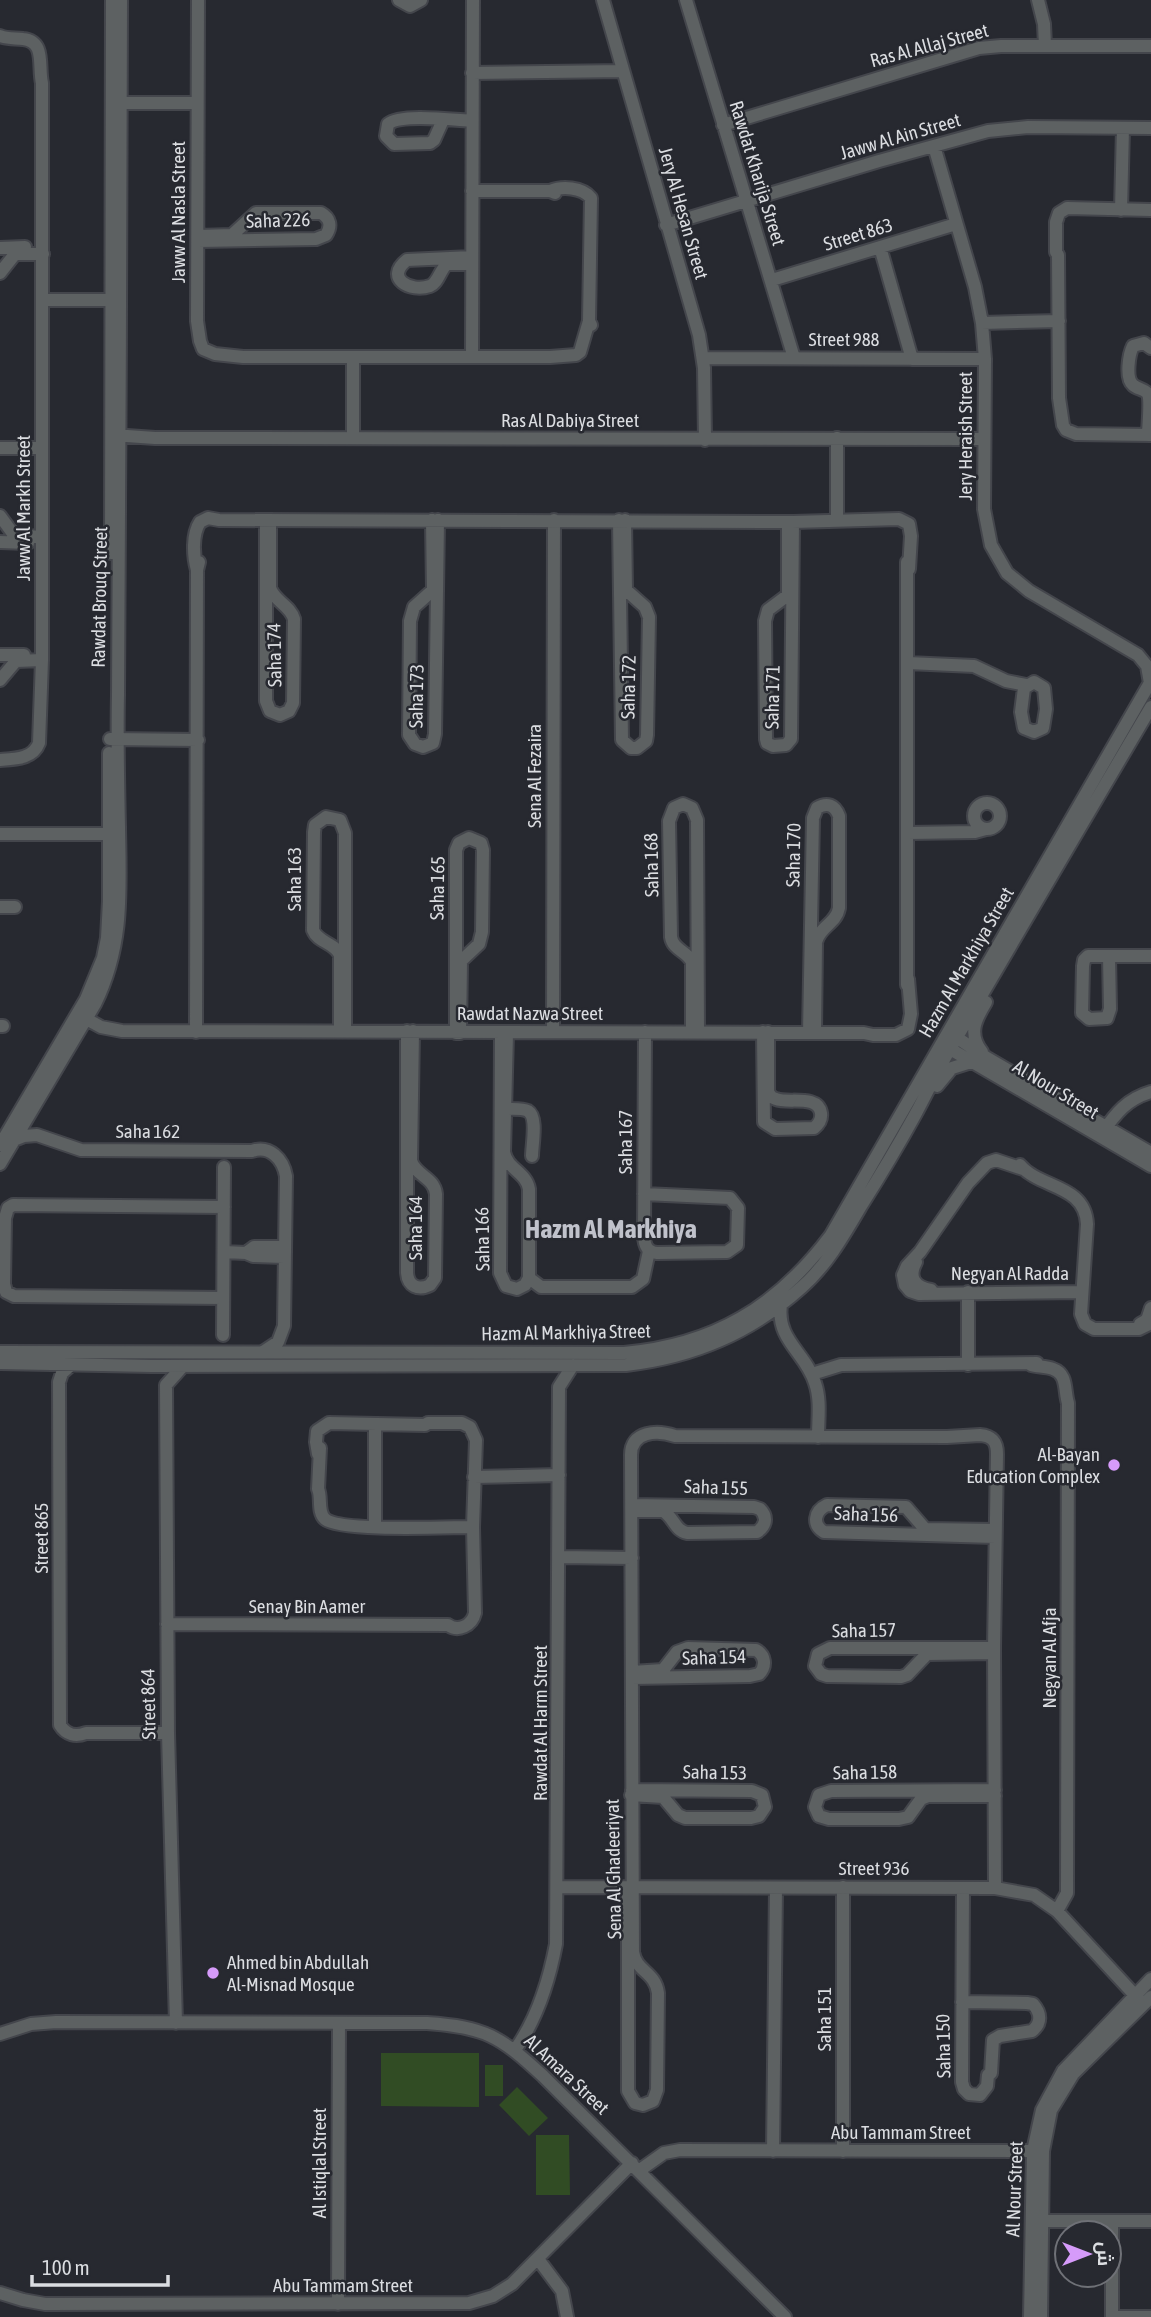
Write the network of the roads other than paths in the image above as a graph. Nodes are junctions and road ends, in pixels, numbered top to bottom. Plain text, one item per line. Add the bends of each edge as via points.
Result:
1 (112, 0) edge
2 (121, 0) edge
3 (198, 0) edge
4 (399, 0) edge
5 (421, 0) edge
6 (472, 0) edge
7 (603, 0) edge
8 (687, 0) edge
9 (1038, 0) edge
10 (0, 36) edge
11 (1045, 46) junction
12 (1151, 46) edge
13 (623, 71) junction
14 (472, 73) junction
15 (116, 103) junction
16 (197, 103) junction
17 (443, 120) dead end
18 (472, 121) junction
19 (723, 125) junction
20 (1123, 128) junction
21 (1151, 128) edge
22 (934, 146) junction
23 (472, 191) junction
24 (746, 202) junction
25 (1121, 210) junction
26 (1151, 210) edge
27 (244, 223) junction
28 (957, 224) junction
29 (666, 225) junction
30 (198, 238) junction
31 (254, 240) junction
32 (880, 247) junction
33 (0, 248) edge
34 (43, 250) junction
35 (428, 258) junction
36 (472, 260) junction
37 (9, 261) junction
38 (0, 273) edge
39 (439, 274) junction
40 (772, 280) junction
41 (43, 300) junction
42 (115, 300) junction
43 (1059, 321) junction
44 (982, 323) junction
45 (1151, 348) edge
46 (472, 357) junction
47 (353, 358) junction
48 (703, 358) junction
49 (794, 358) junction
50 (912, 359) junction
51 (985, 359) junction
52 (1146, 386) edge
53 (1149, 435) edge
54 (116, 438) junction
55 (353, 438) junction
56 (837, 438) junction
57 (984, 439) junction
58 (705, 440) junction
59 (0, 448) edge
60 (42, 448) junction
61 (0, 516) edge
62 (268, 520) junction
63 (435, 520) junction
64 (554, 520) junction
65 (622, 520) junction
66 (837, 521) junction
67 (791, 522) junction
68 (8, 527) junction
69 (41, 540) junction
70 (0, 541) edge
71 (636, 600) junction
72 (281, 603) junction
73 (417, 605) junction
74 (775, 605) junction
75 (437, 612) junction
76 (620, 612) junction
77 (266, 614) junction
78 (792, 615) junction
79 (0, 656) edge
80 (1144, 656) edge
81 (42, 657) junction
82 (908, 663) junction
83 (9, 670) junction
84 (1000, 678) junction
85 (0, 680) edge
86 (1151, 682) edge
87 (1026, 685) junction
88 (1021, 698) junction
89 (1151, 707) edge
90 (113, 739) junction
91 (198, 740) junction
92 (2, 760) edge
93 (981, 826) dead end
94 (908, 829) junction
95 (0, 834) edge
96 (114, 834) junction
97 (0, 907) edge
98 (15, 907) dead end
99 (811, 914) junction
100 (829, 924) junction
101 (344, 933) junction
102 (697, 940) junction
103 (456, 941) junction
104 (328, 943) junction
105 (475, 948) junction
106 (681, 951) junction
107 (1109, 956) junction
108 (1151, 956) edge
109 (996, 972) junction
110 (81, 1017) junction
111 (342, 1031) junction
112 (410, 1031) junction
113 (196, 1032) junction
114 (458, 1032) junction
115 (504, 1032) junction
116 (553, 1032) junction
117 (648, 1032) junction
118 (695, 1032) junction
119 (766, 1032) junction
120 (812, 1033) junction
121 (949, 1041) junction
122 (987, 1058) junction
123 (971, 1062) junction
124 (1151, 1092) edge
125 (780, 1101) junction
126 (505, 1108) junction
127 (763, 1108) junction
128 (32, 1111) junction
129 (915, 1114) junction
130 (1103, 1132) junction
131 (47, 1139) junction
132 (14, 1140) junction
133 (0, 1144) edge
134 (1151, 1153) edge
135 (532, 1156) dead end
136 (0, 1162) edge
137 (1151, 1166) edge
138 (224, 1167) dead end
139 (515, 1168) junction
140 (423, 1175) junction
141 (500, 1177) junction
142 (407, 1182) junction
143 (647, 1198) junction
144 (224, 1207) junction
145 (3, 1210) edge
146 (649, 1251) junction
147 (224, 1252) junction
148 (284, 1252) junction
149 (529, 1278) junction
150 (968, 1292) junction
151 (1082, 1292) junction
152 (223, 1298) junction
153 (781, 1306) junction
154 (1151, 1308) edge
155 (756, 1323) junction
156 (1151, 1323) edge
157 (284, 1326) junction
158 (1133, 1327) junction
159 (783, 1331) junction
160 (223, 1335) dead end
161 (0, 1352) edge
162 (263, 1352) junction
163 (299, 1352) junction
164 (0, 1363) edge
165 (45, 1364) junction
166 (540, 1364) junction
167 (71, 1365) junction
168 (573, 1365) junction
169 (968, 1365) junction
170 (152, 1366) junction
171 (183, 1366) junction
172 (812, 1374) junction
173 (59, 1382) junction
174 (166, 1385) junction
175 (559, 1387) junction
176 (375, 1425) junction
177 (818, 1437) junction
178 (559, 1475) junction
179 (474, 1477) junction
180 (682, 1504) junction
181 (632, 1508) junction
182 (915, 1517) junction
183 (672, 1520) junction
184 (375, 1527) junction
185 (472, 1527) junction
186 (995, 1533) junction
187 (905, 1534) junction
188 (559, 1557) junction
189 (632, 1558) junction
190 (167, 1624) junction
191 (907, 1648) junction
192 (994, 1650) junction
193 (671, 1660) junction
194 (916, 1663) junction
195 (632, 1675) junction
196 (683, 1678) junction
197 (168, 1734) junction
198 (680, 1790) junction
199 (905, 1790) junction
200 (631, 1793) junction
201 (995, 1793) junction
202 (671, 1804) junction
203 (916, 1805) junction
204 (558, 1887) junction
205 (843, 1887) junction
206 (630, 1888) junction
207 (776, 1888) junction
208 (963, 1888) junction
209 (995, 1888) junction
210 (1057, 1911) junction
211 (645, 1971) junction
212 (1151, 1979) edge
213 (628, 1983) junction
214 (1143, 1998) edge
215 (962, 2002) junction
216 (176, 2023) junction
217 (339, 2023) junction
218 (0, 2034) edge
219 (515, 2050) junction
220 (773, 2151) junction
221 (843, 2151) junction
222 (1038, 2151) junction
223 (636, 2167) junction
224 (1037, 2221) junction
225 (1053, 2221) edge
226 (1123, 2221) edge
227 (1151, 2221) edge
228 (538, 2259) junction
229 (1112, 2289) edge
230 (0, 2293) edge
231 (338, 2304) junction
232 (214, 2310) edge
233 (567, 2317) edge
234 (785, 2317) edge
235 (1030, 2317) edge
236 (1041, 2317) edge
237 (1112, 2317) edge
238 (1151, 2317) edge

1 - 15 street, Rawdat Brouq Street
2 - 15 street, Rawdat Brouq Street
3 - 16 street, Jaww Al Nasla Street
4 - 5 street via 410,6
6 - 14 street
7 - 13 street, Jery Al Hesan Street
8 - 19 street, Rawdat Kharija Street
9 - 11 street
10 - 34 street, Jaww Al Markh Street via 25,39 35,43 40,52
11 - 12 street, Ras Al Allaj Street
11 - 19 street, Ras Al Allaj Street via 979,48
13 - 14 street
13 - 29 street, Jery Al Hesan Street
14 - 18 street
15 - 16 street
15 - 42 street, Rawdat Brouq Street
16 - 30 street, Jaww Al Nasla Street
17 - 18 street
18 - 23 street
19 - 24 street, Rawdat Kharija Street
20 - 21 street, Jaww Al Ain Street
20 - 22 street, Jaww Al Ain Street via 1010,128
20 - 25 street
22 - 24 street, Jaww Al Ain Street
22 - 28 street, Jery Heraish Street
23 - 36 street
23 - 46 street, Jaww Al Nasla Street via 554,189 585,192 592,202 589,321 580,352 551,357
24 - 29 street, Jaww Al Ain Street
24 - 40 street, Rawdat Kharija Street
25 - 26 street
25 - 43 street via 1073,213 1064,218 1058,255
27 - 30 street, Saha 226 via 232,235
27 - 31 street
27 - 31 street, Saha 226 via 260,212 315,212 329,220 329,231 320,238
28 - 32 street, Street 863
28 - 44 street, Jery Heraish Street
29 - 48 street, Jery Al Hesan Street
30 - 31 street, Saha 226
30 - 47 street, Jaww Al Nasla Street via 197,321 204,349 243,357
32 - 40 street, Street 863
32 - 50 street
33 - 34 street
33 - 37 street
34 - 37 street via 15,254
34 - 41 street, Jaww Al Markh Street
35 - 36 street
35 - 39 street
35 - 39 street via 404,262 400,282 407,287 428,286
36 - 39 street via 447,264
36 - 46 street
37 - 38 street
40 - 49 street, Rawdat Kharija Street
41 - 42 street
41 - 60 street, Jaww Al Markh Street
42 - 54 street, Rawdat Brouq Street
43 - 44 street
43 - 53 street via 1059,398 1066,430 1100,436
44 - 51 street, Jery Heraish Street
45 - 52 street via 1140,343 1131,350 1129,379 1132,385
46 - 47 street, Jaww Al Nasla Street
47 - 55 street
48 - 49 street, Street 988
48 - 58 street, Jery Al Hesan Street
49 - 50 street, Street 988
50 - 51 street, Street 988
51 - 57 street, Jery Heraish Street
52 - 53 street
54 - 55 street, Ras Al Dabiya Street
54 - 90 street, Rawdat Brouq Street
55 - 58 street, Ras Al Dabiya Street
56 - 57 street, Ras Al Dabiya Street
56 - 58 street, Ras Al Dabiya Street
56 - 66 street
57 - 80 street, Jery Heraish Street via 985,518 1000,563 1029,591
59 - 60 street
60 - 69 street, Jaww Al Markh Street
61 - 68 street
62 - 63 street, Rawdat Nazwa Street
62 - 72 street, Saha 174 via 270,588
62 - 77 street, Saha 174
62 - 91 street, Rawdat Nazwa Street via 208,518 197,526
63 - 64 street, Rawdat Nazwa Street
63 - 73 street, Saha 173 via 433,590
63 - 75 street, Saha 173
64 - 65 street, Rawdat Nazwa Street
64 - 116 street, Sena Al Fezaira
65 - 67 street, Rawdat Nazwa Street
65 - 71 street, Saha 172 via 625,587
65 - 76 street, Saha 172
66 - 67 street, Rawdat Nazwa Street
66 - 82 street, Rawdat Nazwa Street via 882,521 905,532
67 - 74 street, Saha 171 via 789,591
67 - 78 street, Saha 171
68 - 69 street via 18,536
68 - 70 street
69 - 70 street
69 - 81 street, Jaww Al Markh Street
71 - 76 street
71 - 76 street, Saha 172 via 649,617 647,735 636,748 622,740
72 - 77 street
72 - 77 street, Saha 174 via 293,612 294,619 293,703 281,715 267,707
73 - 75 street via 430,605
73 - 75 street, Saha 173 via 410,621 409,735 423,747 433,743 435,734
74 - 78 street
74 - 78 street, Saha 171 via 765,621 766,739 772,746 786,745 791,739
79 - 81 street
79 - 83 street
80 - 86 street, Jery Heraish Street
81 - 83 street via 19,660
81 - 92 street, Jaww Al Markh Street via 36,751
82 - 84 street via 974,666
82 - 94 street, Rawdat Nazwa Street
83 - 85 street
84 - 87 street
84 - 88 street
86 - 121 street, Hazm Al Markhiya Street
87 - 88 street
87 - 88 street via 1038,683 1045,692 1045,723 1039,731 1029,731 1022,723
89 - 109 street, Hazm Al Markhiya Street
90 - 91 street
90 - 96 street, Rawdat Brouq Street
91 - 113 street, Rawdat Nazwa Street
93 - 94 street
94 - 120 street, Rawdat Nazwa Street via 908,1029 897,1035
95 - 96 street
96 - 110 street, Rawdat Brouq Street via 117,939 104,986
97 - 98 street
99 - 100 street
99 - 100 street, Saha 170 via 813,818 817,808 828,804 837,811 840,823 839,908
99 - 120 street, Saha 170
100 - 120 street, Saha 170 via 818,933 816,942
101 - 104 street
101 - 104 street, Saha 163 via 344,826 340,820 326,817 315,825 314,832 313,924 317,937
101 - 111 street, Saha 163
102 - 106 street
102 - 106 street, Saha 168 via 697,820 692,808 683,804 674,808 669,821 671,937
102 - 118 street, Saha 168
103 - 105 street, Saha 165
103 - 105 street, Saha 165 via 456,850 469,838 481,843 482,850 482,932
103 - 114 street, Saha 165
104 - 111 street, Saha 163 via 338,949 342,963
105 - 114 street, Saha 165 via 460,965
106 - 118 street, Saha 168 via 693,967
107 - 107 street via 1084,960 1082,1013 1089,1019 1109,1015
107 - 108 street
109 - 121 street, Hazm Al Markhiya Street
109 - 122 street via 996,984 973,1032
110 - 113 street, Rawdat Nazwa Street via 121,1031
110 - 128 street, Rawdat Brouq Street
110 - 133 street, Rawdat Brouq Street
111 - 112 street, Rawdat Nazwa Street
111 - 113 street, Rawdat Nazwa Street
112 - 114 street, Rawdat Nazwa Street
112 - 140 street, Saha 164 via 411,1161
112 - 142 street, Saha 164
114 - 115 street, Rawdat Nazwa Street
115 - 116 street, Rawdat Nazwa Street
115 - 126 street
115 - 141 street, Saha 166
116 - 117 street, Rawdat Nazwa Street
117 - 118 street, Rawdat Nazwa Street
117 - 143 street, Saha 167
118 - 119 street, Rawdat Nazwa Street
119 - 120 street, Rawdat Nazwa Street
119 - 125 street via 767,1088 769,1095
119 - 127 street
121 - 122 street, Al Nour Street
121 - 123 street, Al Nour Street
121 - 129 street, Hazm Al Markhiya Street
121 - 163 street, Hazm Al Markhiya Street via 831,1235 795,1279 744,1318 688,1342 634,1352
122 - 130 street, Al Nour Street
123 - 129 street via 946,1074
123 - 130 street, Al Nour Street
124 - 130 street via 1129,1101
125 - 127 street
125 - 127 street via 814,1103 821,1111 819,1124 812,1129 771,1128 764,1122
126 - 135 street via 531,1114
126 - 139 street via 504,1157
128 - 131 street
128 - 132 street, Rawdat Brouq Street
129 - 153 street, Hazm Al Markhiya Street via 825,1263
130 - 134 street, Al Nour Street
130 - 137 street, Al Nour Street
131 - 132 street, Saha 162 via 30,1135
131 - 148 street, Saha 162 via 81,1150 266,1150 281,1161 286,1177
132 - 136 street, Rawdat Brouq Street
138 - 144 street
139 - 141 street
139 - 149 street via 526,1178 529,1189
140 - 142 street
140 - 142 street, Saha 164 via 433,1183 436,1194 435,1278 426,1287 414,1287 408,1279
141 - 149 street, Saha 166 via 501,1279 517,1289
143 - 143 street, Saha 167 via 727,1203 733,1214 732,1241 721,1247 658,1246 649,1232
143 - 146 street, Saha 167 via 644,1240
143 - 146 street, Saha 167 via 730,1198 737,1203 739,1214 737,1245 730,1251
144 - 145 street via 13,1205
144 - 147 street
145 - 152 street via 4,1284 11,1296
146 - 149 street, Saha 167 via 643,1279 632,1287 541,1287
147 - 148 street via 253,1256
147 - 152 street
148 - 157 street, Saha 162
150 - 151 street, Negyan Al Radda
150 - 151 street, Negyan Al Radda via 922,1288 912,1279 912,1272 920,1252 968,1183 982,1167 1000,1161 1061,1191 1080,1208 1086,1226
150 - 169 street
151 - 158 street via 1085,1324 1094,1329
152 - 160 street
153 - 155 street, Hazm Al Markhiya Street
153 - 159 street
154 - 158 street via 1147,1320
155 - 159 street
155 - 168 street, Hazm Al Markhiya Street via 689,1354 656,1362
156 - 158 street via 1143,1329
157 - 162 street via 278,1342
157 - 163 street, Saha 162 via 289,1342
159 - 172 street
161 - 162 street, Hazm Al Markhiya Street
162 - 163 street, Hazm Al Markhiya Street
164 - 165 street, Hazm Al Markhiya Street
165 - 167 street, Hazm Al Markhiya Street
165 - 173 street
166 - 168 street, Hazm Al Markhiya Street
166 - 171 street, Hazm Al Markhiya Street
166 - 175 street
167 - 170 street, Hazm Al Markhiya Street
167 - 173 street
168 - 175 street
169 - 172 street, Negyan Al Afja via 841,1365
169 - 210 street, Negyan Al Afja via 1052,1368 1065,1383 1067,1893
170 - 171 street, Hazm Al Markhiya Street
170 - 174 street
171 - 174 street
172 - 177 street via 818,1396
173 - 197 street, Street 865 via 61,1694 65,1722 86,1733
174 - 190 street, Street 864
175 - 178 street, Rawdat Al Harm Street
176 - 179 street, Senay Bin Aamer via 466,1425 475,1435
176 - 184 street
176 - 184 street, Senay Bin Aamer via 355,1424 328,1431 322,1438 316,1498 317,1522 327,1528
177 - 181 street, Sena Al Ghadeeriyat via 641,1435 632,1444
177 - 186 street, Sena Al Ghadeeriyat via 947,1437 987,1443 996,1469
178 - 179 street
178 - 188 street, Rawdat Al Harm Street
179 - 185 street, Senay Bin Aamer
180 - 181 street, Saha 155
180 - 183 street
180 - 183 street, Saha 155 via 754,1507 764,1513 765,1524 751,1533 687,1533
181 - 183 street, Saha 155 via 663,1511
181 - 189 street, Sena Al Ghadeeriyat
182 - 186 street, Saha 156 via 925,1529
182 - 187 street
182 - 187 street, Saha 156 via 899,1506 827,1506 816,1514 824,1532
184 - 185 street, Senay Bin Aamer
185 - 190 street, Senay Bin Aamer via 473,1599 466,1617 448,1625
186 - 187 street, Saha 156
186 - 192 street, Sena Al Ghadeeriyat
188 - 189 street
188 - 204 street, Rawdat Al Harm Street
189 - 195 street, Sena Al Ghadeeriyat
190 - 197 street, Street 864
191 - 192 street, Saha 157
191 - 194 street
191 - 194 street, Saha 157 via 823,1650 815,1665 827,1676 901,1677
192 - 194 street, Saha 157 via 930,1653
192 - 201 street, Sena Al Ghadeeriyat
193 - 195 street, Saha 154 via 661,1671
193 - 196 street
193 - 196 street, Saha 154 via 688,1648 749,1648 763,1657 763,1670 754,1676
195 - 196 street, Saha 154
195 - 200 street, Sena Al Ghadeeriyat
197 - 216 street, Street 864
198 - 200 street, Saha 153
198 - 202 street
198 - 202 street, Saha 153 via 757,1792 765,1807 751,1818 685,1818
199 - 201 street, Saha 158
199 - 203 street
199 - 203 street, Saha 158 via 825,1792 816,1800 816,1812 829,1819 899,1819 908,1817
200 - 202 street, Saha 153 via 659,1795
200 - 206 street, Sena Al Ghadeeriyat
201 - 203 street, Saha 158 via 928,1796
201 - 209 street, Sena Al Ghadeeriyat
204 - 206 street, Street 936
204 - 219 street, Rawdat Al Harm Street via 556,1944 548,1981
205 - 207 street, Street 936
205 - 208 street, Street 936
205 - 221 street, Saha 151
206 - 207 street, Street 936
206 - 211 street, Sena Al Ghadeeriyat via 634,1958
206 - 213 street, Sena Al Ghadeeriyat
207 - 220 street
208 - 209 street, Street 936
208 - 215 street, Saha 150
209 - 210 street, Street 936 via 1034,1895
210 - 214 street, Street 936
211 - 213 street
211 - 213 street, Sena Al Ghadeeriyat via 655,1980 658,1993 657,2090 653,2101 643,2105 635,2103 628,2091
212 - 214 street, Al Nour Street
214 - 222 street, Al Nour Street via 1064,2086
215 - 215 street, Saha 150 via 964,2089 980,2095 987,2086 988,2034 998,2029 1032,2031 1040,2021 1039,2014 1033,2004
216 - 217 street, Al Amara Street
216 - 218 street, Al Amara Street via 44,2023
217 - 219 street, Al Amara Street via 469,2027
217 - 231 street, Al Istiqlal Street
219 - 223 street, Al Amara Street
220 - 221 street, Abu Tammam Street
220 - 223 street, Abu Tammam Street via 671,2151
221 - 222 street, Abu Tammam Street
222 - 224 street, Al Nour Street
223 - 228 street, Abu Tammam Street
223 - 234 street, Al Amara Street
224 - 225 street
224 - 235 street, Al Nour Street
224 - 236 street, Al Nour Street
226 - 227 street
228 - 231 street, Abu Tammam Street via 502,2292 469,2303
228 - 233 street via 562,2291
229 - 237 street
230 - 232 street, Abu Tammam Street via 45,2304
231 - 232 street, Abu Tammam Street
237 - 238 street

